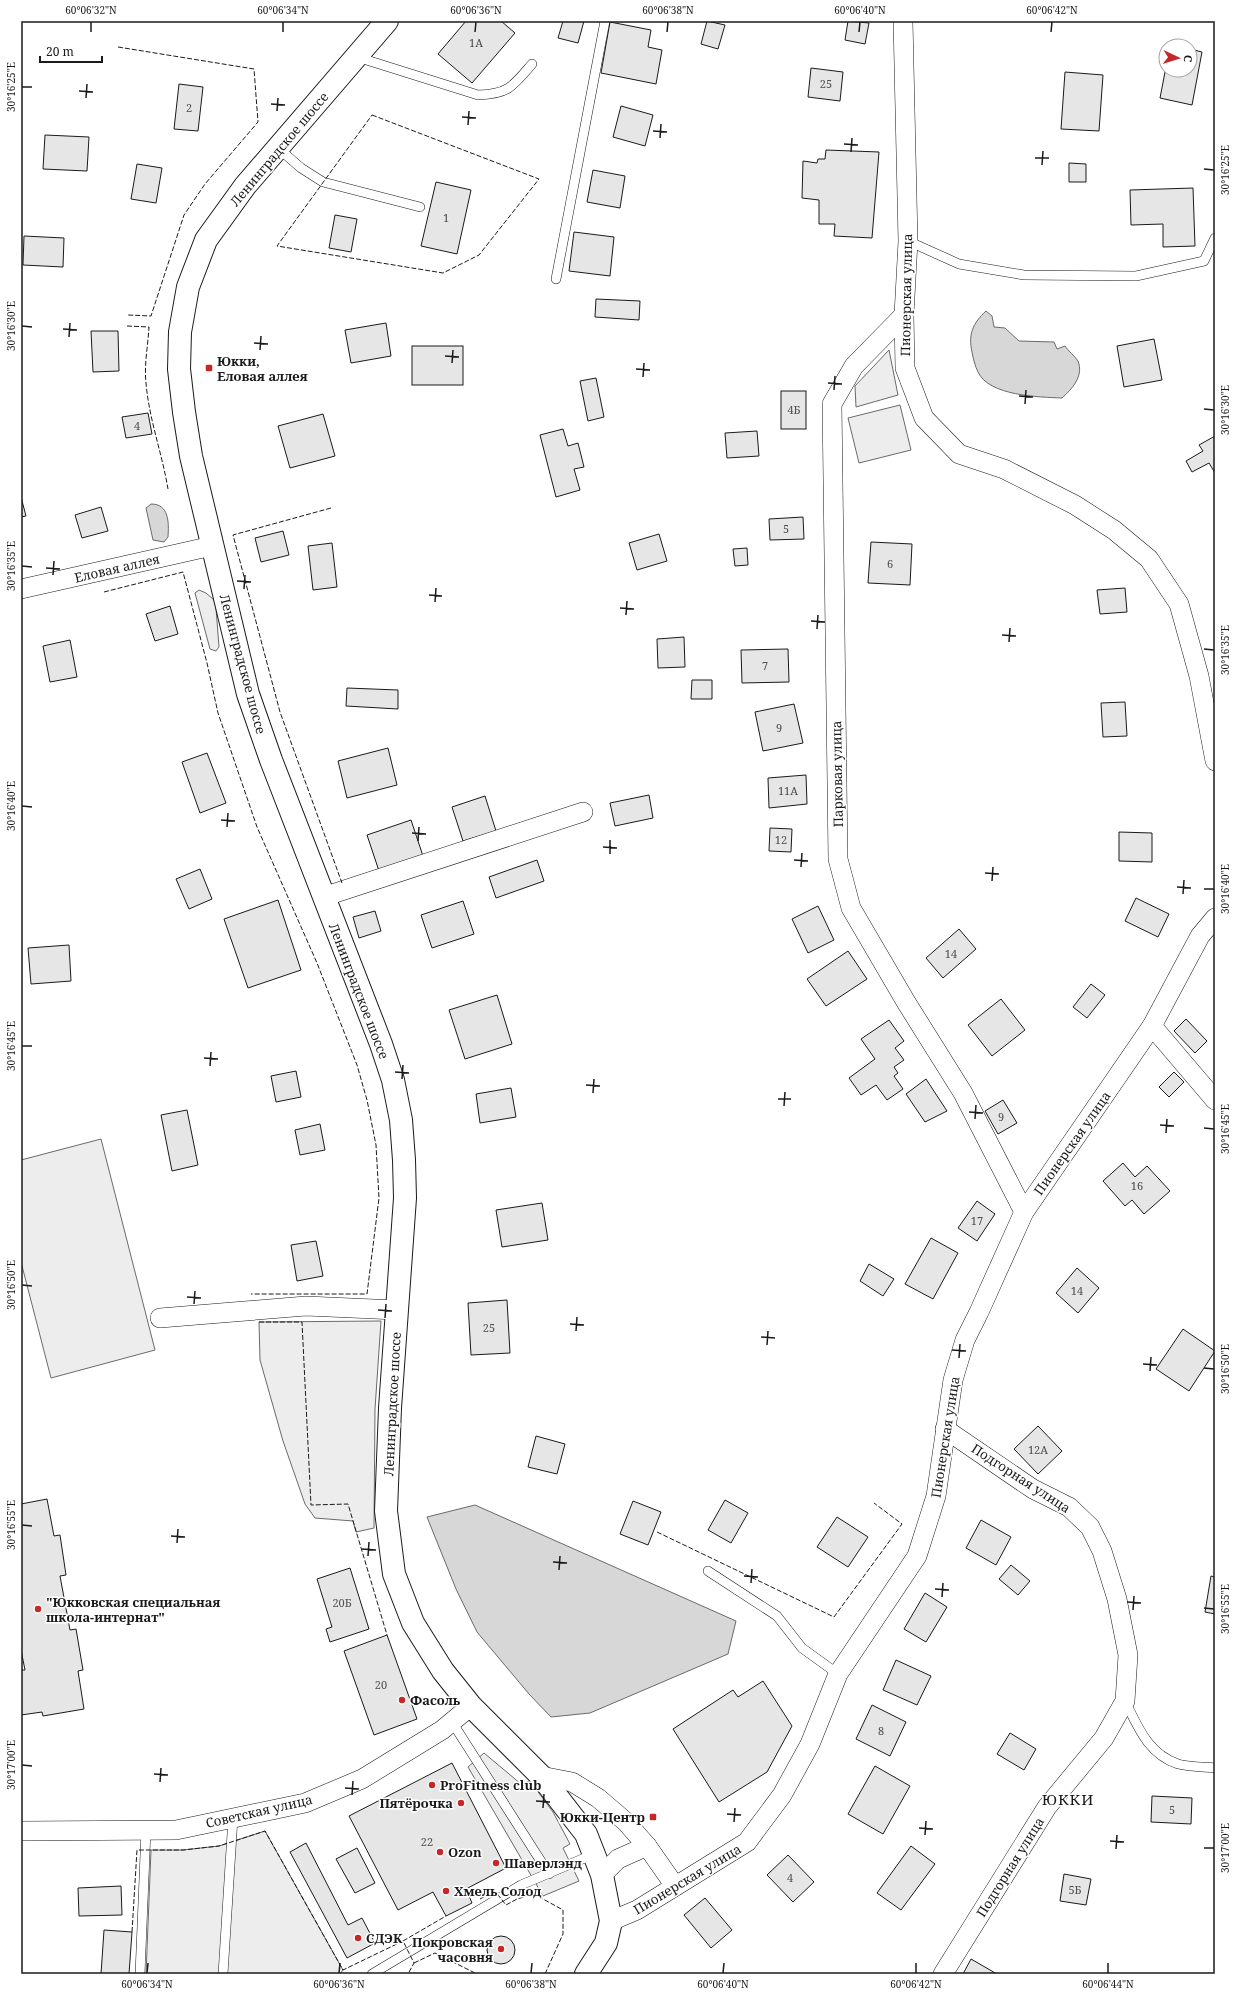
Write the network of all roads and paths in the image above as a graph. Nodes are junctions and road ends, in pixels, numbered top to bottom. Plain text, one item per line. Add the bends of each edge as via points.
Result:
1 (387, 21) edge
2 (605, 21) edge
3 (903, 21) edge
4 (356, 57) junction
5 (532, 64) dead end
6 (278, 148) junction
7 (420, 207) dead end
8 (1215, 238) edge
9 (908, 241) junction
10 (556, 279) dead end
11 (904, 315) junction
12 (212, 546) junction
13 (21, 589) edge
14 (1215, 761) edge
15 (583, 812) dead end
16 (323, 897) junction
17 (1215, 918) edge
18 (1152, 1026) junction
19 (1215, 1100) edge
20 (1024, 1212) junction
21 (397, 1310) junction
22 (160, 1318) dead end
23 (945, 1429) junction
24 (708, 1570) dead end
25 (838, 1674) junction
26 (1125, 1701) junction
27 (471, 1706) junction
28 (452, 1722) junction
29 (1215, 1768) edge
30 (541, 1776) junction
31 (233, 1818) junction
32 (146, 1830) junction
33 (21, 1831) edge
34 (647, 1846) junction
35 (594, 1854) junction
36 (549, 1874) junction
37 (602, 1875) junction
38 (675, 1886) junction
39 (611, 1920) junction
40 (588, 1973) edge
41 (140, 1974) edge
42 (223, 1974) edge
43 (372, 1974) edge
44 (943, 1974) edge

1 - 4 main road, Ленинградское шоссе
2 - 10 lane
3 - 9 street, Пионерская улица
4 - 5 lane via 478,95 496,94 513,85
4 - 6 main road, Ленинградское шоссе
6 - 7 lane via 301,168 323,182
6 - 12 main road, Ленинградское шоссе via 245,186 206,240 188,287 180,332 184,412 191,456
8 - 9 lane via 1204,261 1136,276 1024,275 959,264
9 - 11 street, Пионерская улица
11 - 14 street, Пионерская улица via 905,368 924,418 959,454 1004,469 1075,505 1114,530 1149,559 1179,604 1199,676
11 - 20 street, Парковая улица via 854,366 832,404 838,859 851,908 963,1093
12 - 13 street, Еловая аллея
12 - 16 main road, Ленинградское шоссе via 251,702
15 - 16 street
16 - 21 main road, Ленинградское шоссе via 381,1044 393,1080 401,1120 405,1198
17 - 18 street, Пионерская улица via 1200,936
18 - 19 street
18 - 20 street, Пионерская улица
20 - 23 street, Пионерская улица via 965,1340 953,1380
21 - 22 street via 306,1306
21 - 27 main road, Ленинградское шоссе via 386,1511 394,1574 406,1607 423,1640 442,1671
23 - 25 street, Пионерская улица via 936,1496 917,1556
23 - 26 street, Подгорная улица via 1033,1489 1069,1507 1090,1527 1102,1551 1117,1600 1128,1655
24 - 25 lane via 777,1616 802,1648
25 - 38 street, Пионерская улица via 810,1744 782,1795 747,1842
26 - 29 lane via 1146,1741 1158,1754 1178,1764
26 - 44 street, Подгорная улица via 1104,1738 1047,1807
27 - 28 street, Советская улица
27 - 30 main road, Ленинградское шоссе
28 - 31 street, Советская улица via 362,1778 305,1803
28 - 36 lane
30 - 34 street via 572,1782 598,1798 626,1822
30 - 35 main road, Ленинградское шоссе via 586,1834
31 - 32 street, Советская улица via 176,1830
31 - 42 lane
32 - 33 street, Советская улица
32 - 41 lane
34 - 37 street via 618,1859
34 - 38 street
35 - 36 lane
35 - 37 main road, Ленинградское шоссе
36 - 43 lane via 521,1885
37 - 39 main road, Ленинградское шоссе
38 - 39 street, Пионерская улица via 637,1910
39 - 40 main road, Ленинградское шоссе via 606,1943

